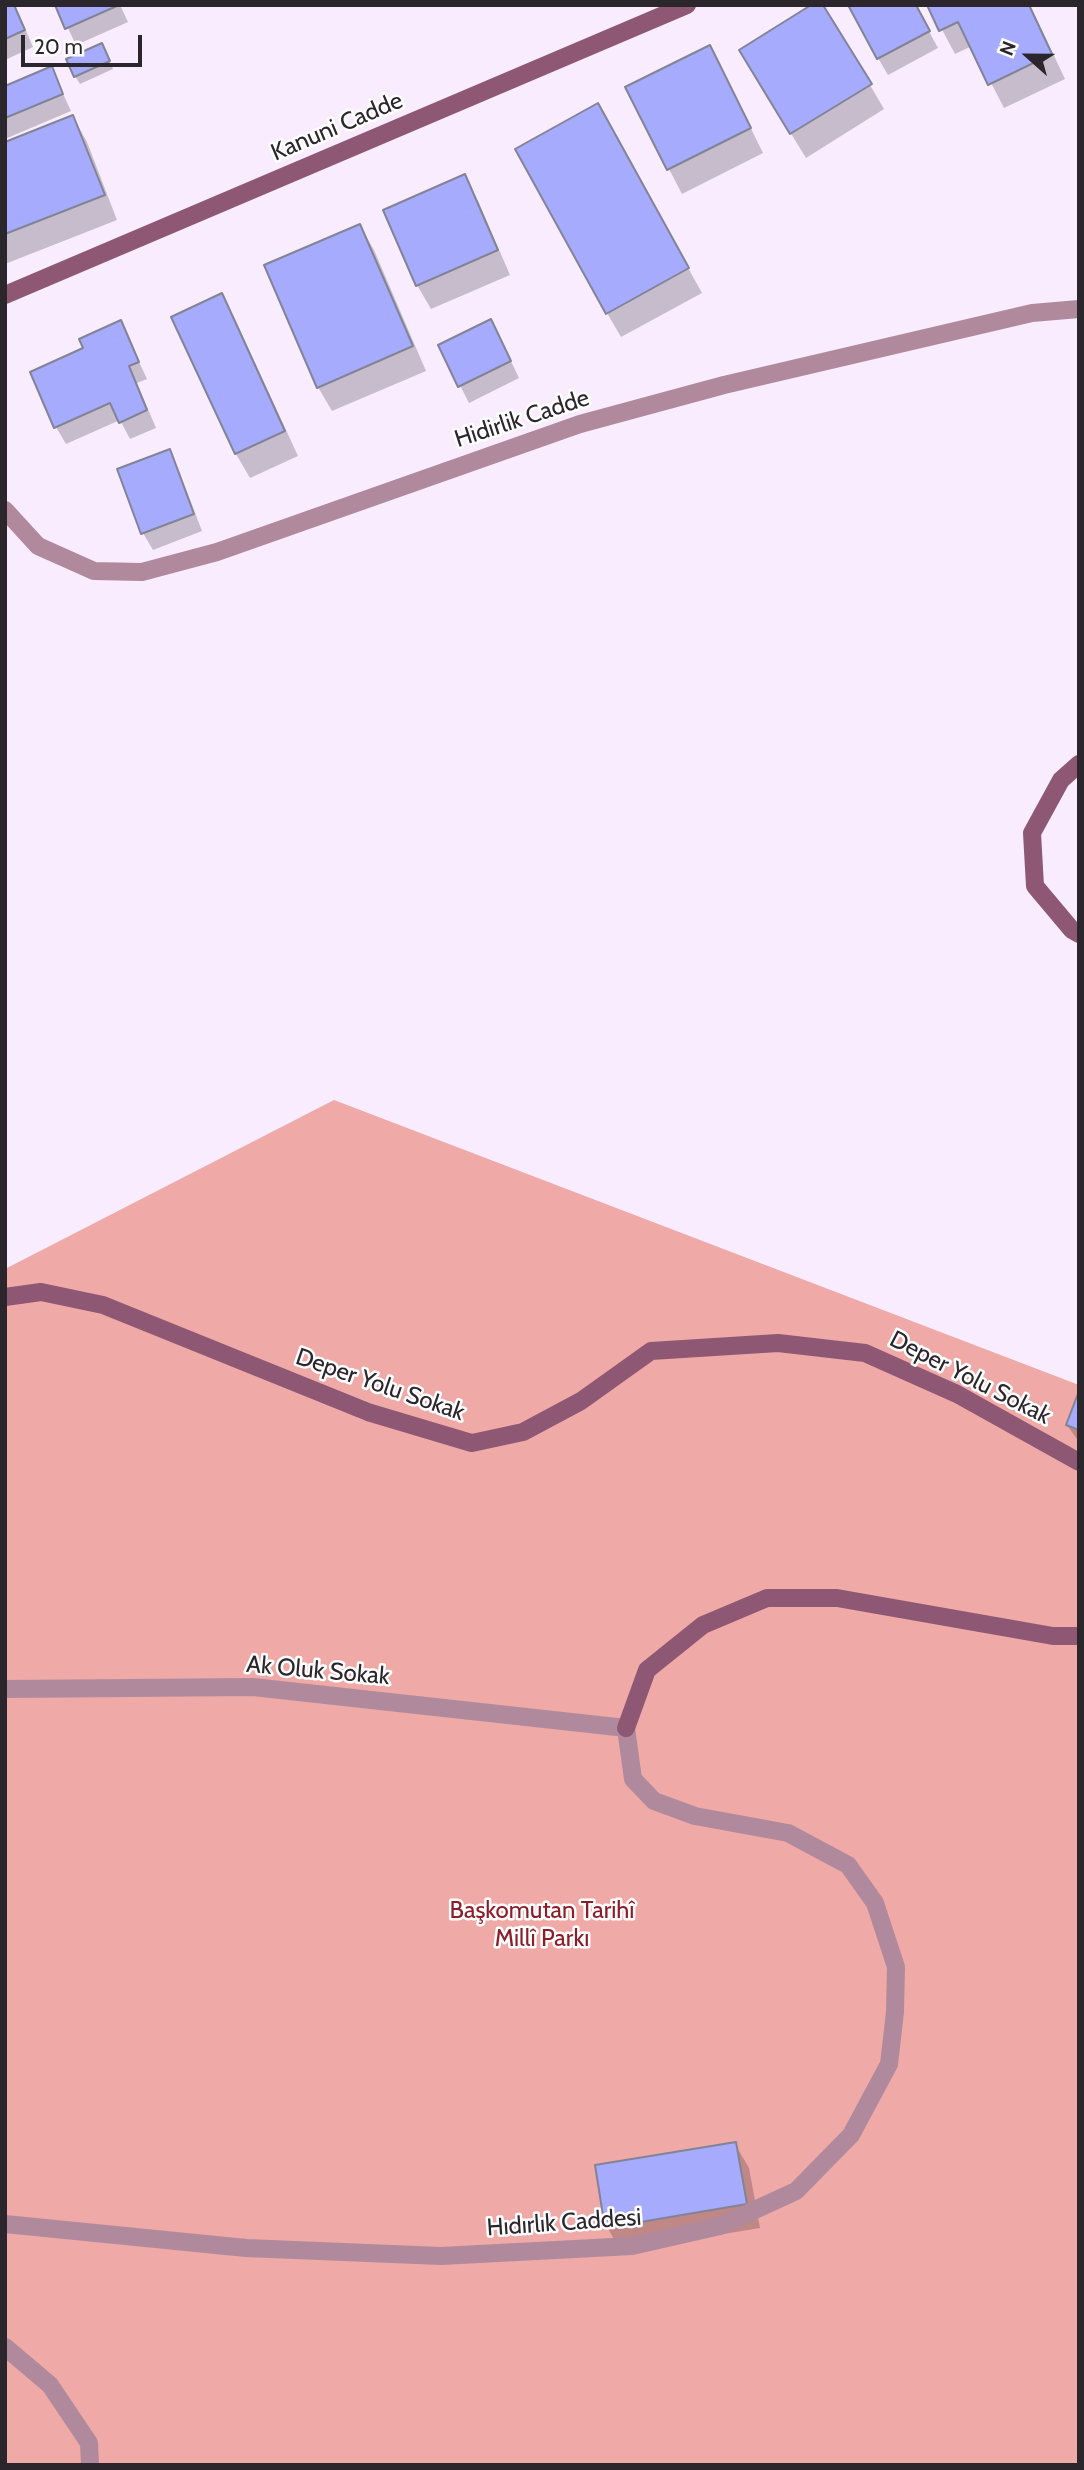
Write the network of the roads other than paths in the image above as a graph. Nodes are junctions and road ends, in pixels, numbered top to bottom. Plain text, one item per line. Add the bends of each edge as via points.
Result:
1 (687, 5) edge
2 (5, 295) edge
3 (1079, 309) edge
4 (5, 510) edge
5 (1079, 764) edge
6 (1079, 934) edge
7 (5, 1297) edge
8 (1079, 1462) edge
9 (1079, 1636) edge
10 (5, 1689) edge
11 (626, 1728) junction
12 (5, 2224) edge
13 (5, 2347) edge
14 (90, 2465) edge

1 - 2 street, Kanuni Cadde
3 - 4 street, Hidirlik Cadde via 1032,313 724,385 580,424 217,552 142,572 94,571 38,545
5 - 6 street via 1061,780 1032,833 1035,886
7 - 8 street, Deper Yolu Sokak via 41,1292 103,1305 368,1412 472,1443 523,1432 581,1401 651,1351 778,1343 865,1353 957,1394
9 - 11 street via 1053,1636 837,1598 766,1598 703,1625 647,1670
10 - 11 street, Ak Oluk Sokak via 253,1688
11 - 12 street, Hıdırlık Caddesi via 633,1779 654,1801 695,1816 788,1833 848,1864 875,1903 896,1967 889,2064 851,2135 796,2191 720,2225 632,2246 442,2256 246,2248
13 - 14 street via 50,2385 89,2443

